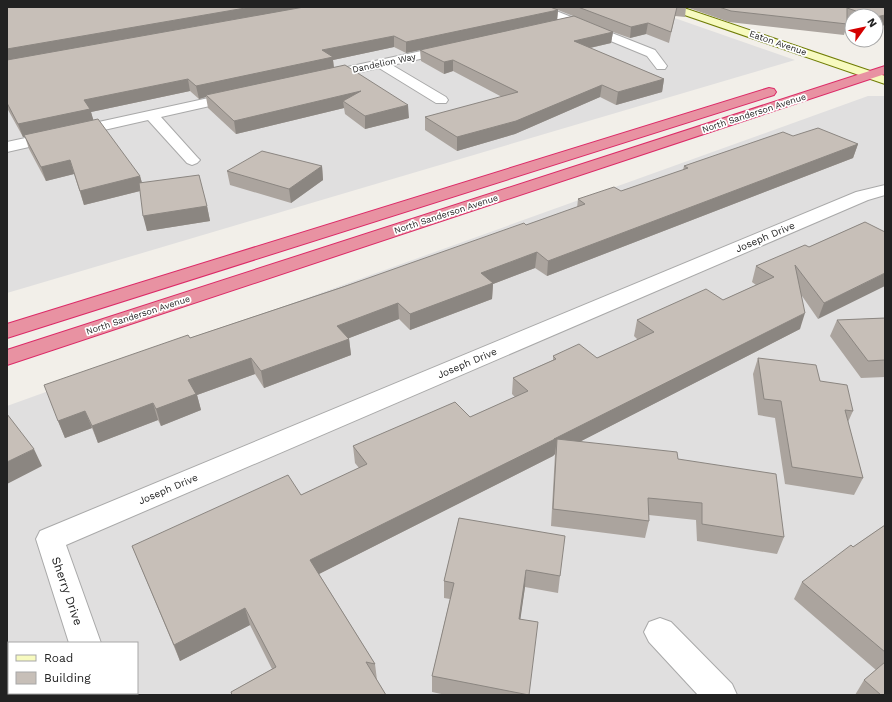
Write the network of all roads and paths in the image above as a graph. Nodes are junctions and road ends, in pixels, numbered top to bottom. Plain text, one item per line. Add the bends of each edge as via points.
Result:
1 (537, 7) edge
2 (671, 7) edge
3 (573, 22) junction
4 (550, 27) edge
5 (458, 47) edge
6 (381, 64) junction
7 (661, 66) dead end
8 (848, 67) junction
9 (877, 71) edge
10 (312, 79) edge
11 (251, 93) edge
12 (441, 100) dead end
13 (151, 115) junction
14 (7, 146) edge
15 (192, 160) dead end
16 (885, 190) edge
17 (862, 196) junction
18 (885, 206) edge
19 (7, 330) edge
20 (7, 358) edge
21 (50, 539) joint
22 (660, 632) dead end
23 (85, 642) edge
24 (720, 695) edge

1 - 3 street
2 - 8 street, Eaton Avenue
3 - 4 street
3 - 7 street via 651,53
5 - 6 street, Dandelion Way
6 - 10 street, Dandelion Way
6 - 12 street
8 - 9 highway, North Sanderson Avenue
8 - 19 highway, North Sanderson Avenue
9 - 20 highway, North Sanderson Avenue
11 - 13 street
13 - 14 street
13 - 15 street
16 - 17 street, Joseph Drive
17 - 18 street
17 - 21 street, Joseph Drive
21 - 23 street, Sherry Drive
22 - 24 street

